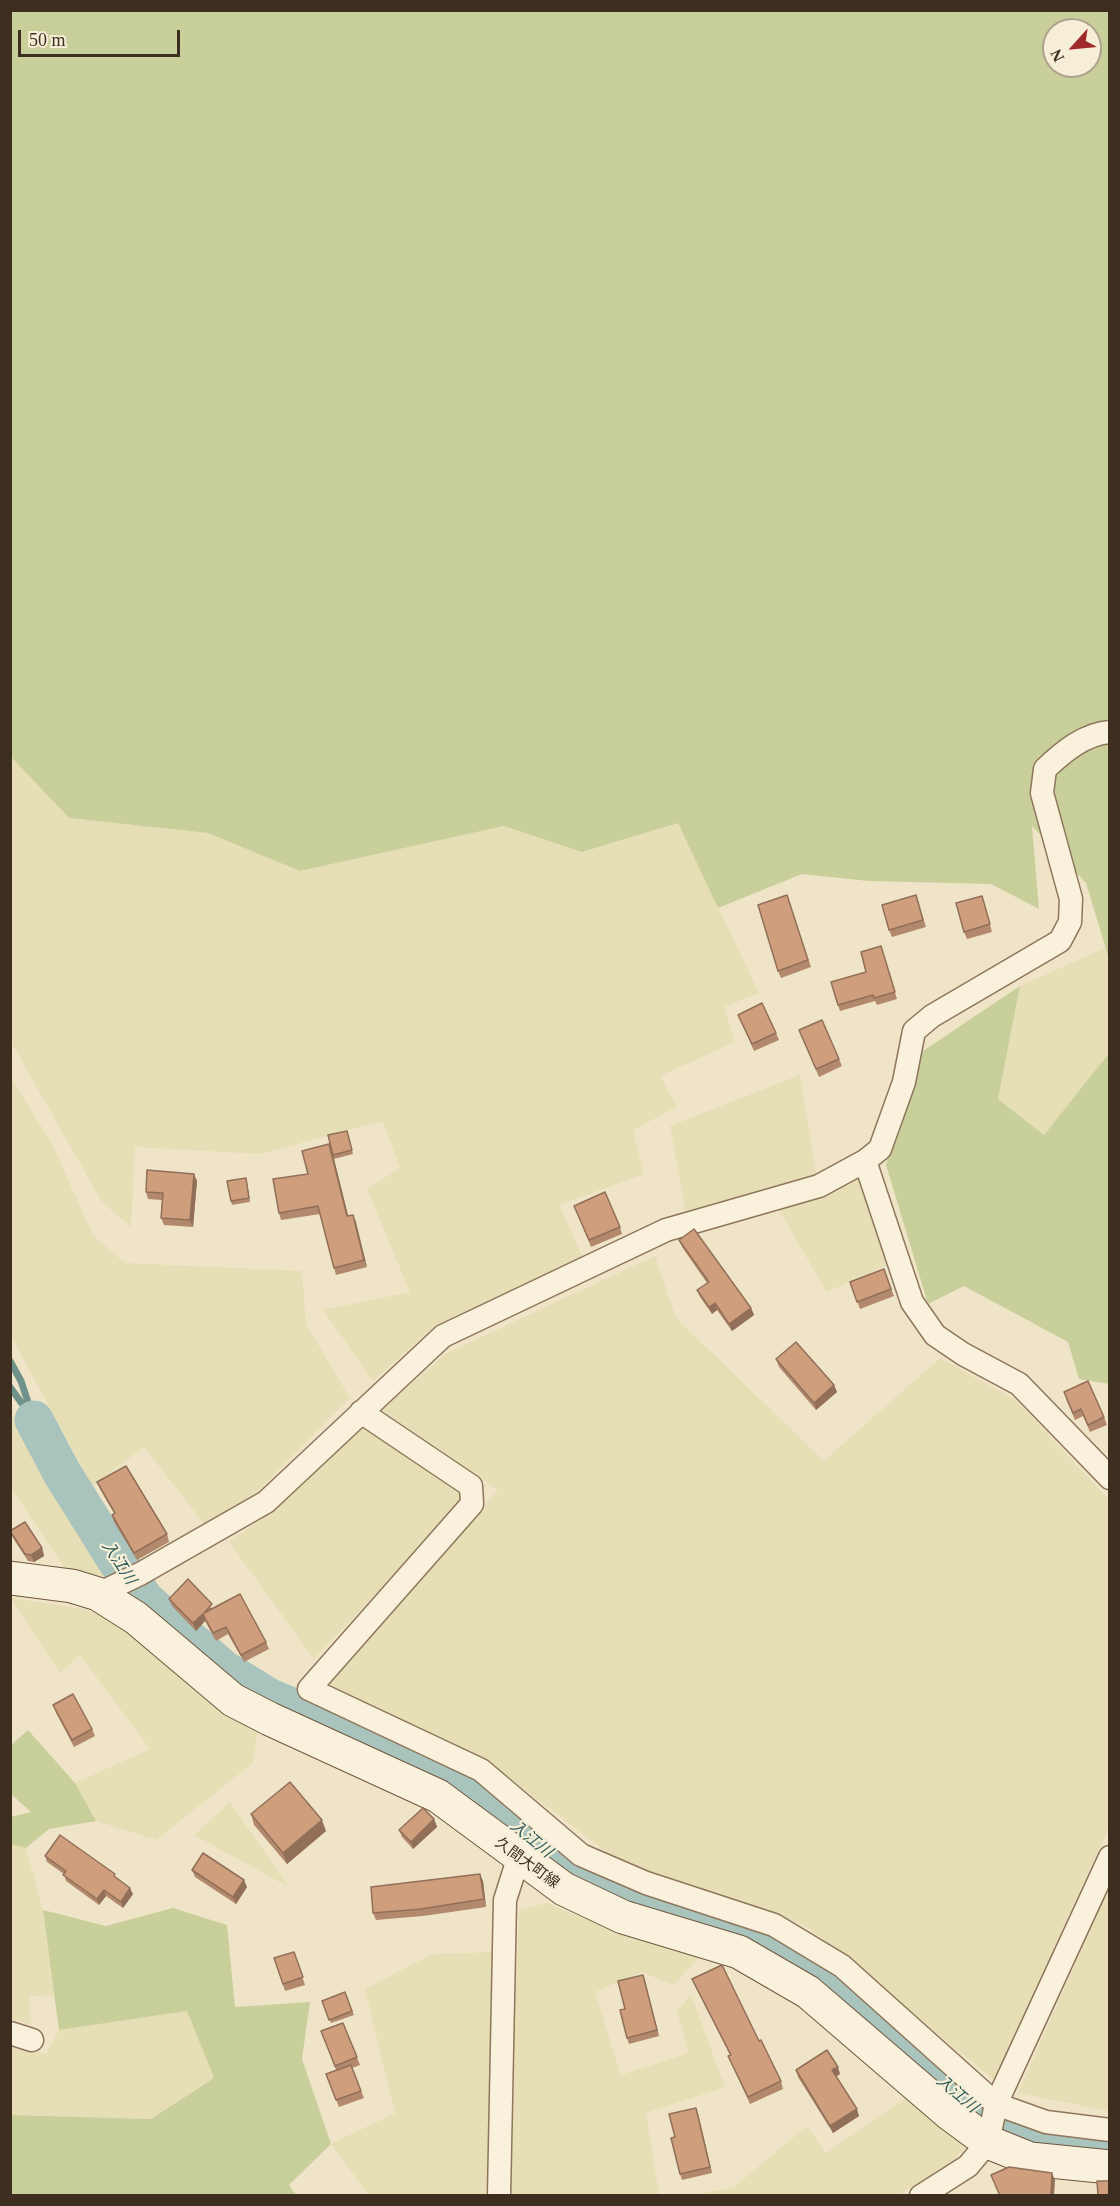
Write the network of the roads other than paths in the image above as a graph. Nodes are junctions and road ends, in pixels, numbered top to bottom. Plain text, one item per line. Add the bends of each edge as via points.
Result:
1 (1110, 732) edge
2 (865, 1161) junction
3 (361, 1412) junction
4 (1110, 1478) edge
5 (10, 1578) edge
6 (119, 1584) junction
7 (519, 1856) junction
8 (1110, 1857) edge
9 (10, 2033) edge
10 (32, 2040) dead end
11 (996, 2103) junction
12 (1110, 2130) edge
13 (988, 2142) junction
14 (1110, 2167) edge
15 (499, 2196) edge
16 (921, 2196) edge

1 - 2 street via 1068,748 1045,769 1042,793 1071,899 1070,922 1060,940 932,1016 914,1031 904,1082 880,1149
2 - 3 street via 819,1186 666,1230 489,1313 443,1336
2 - 4 street via 912,1302 935,1335 1019,1384
3 - 6 street via 266,1502
3 - 11 street via 471,1486 472,1504 309,1689 481,1770 581,1856 645,1883 774,1925 842,1966
5 - 6 main road, 久間大町線 via 72,1586
6 - 7 main road, 久間大町線 via 136,1618 233,1700 438,1796
7 - 13 main road, 久間大町線 via 564,1889 623,1917 739,1952 808,1992
7 - 15 street via 505,1900
8 - 11 street
9 - 10 street
11 - 12 street via 1046,2122
11 - 13 street
13 - 14 main road, 久間大町線 via 1030,2159
13 - 16 street via 968,2166

